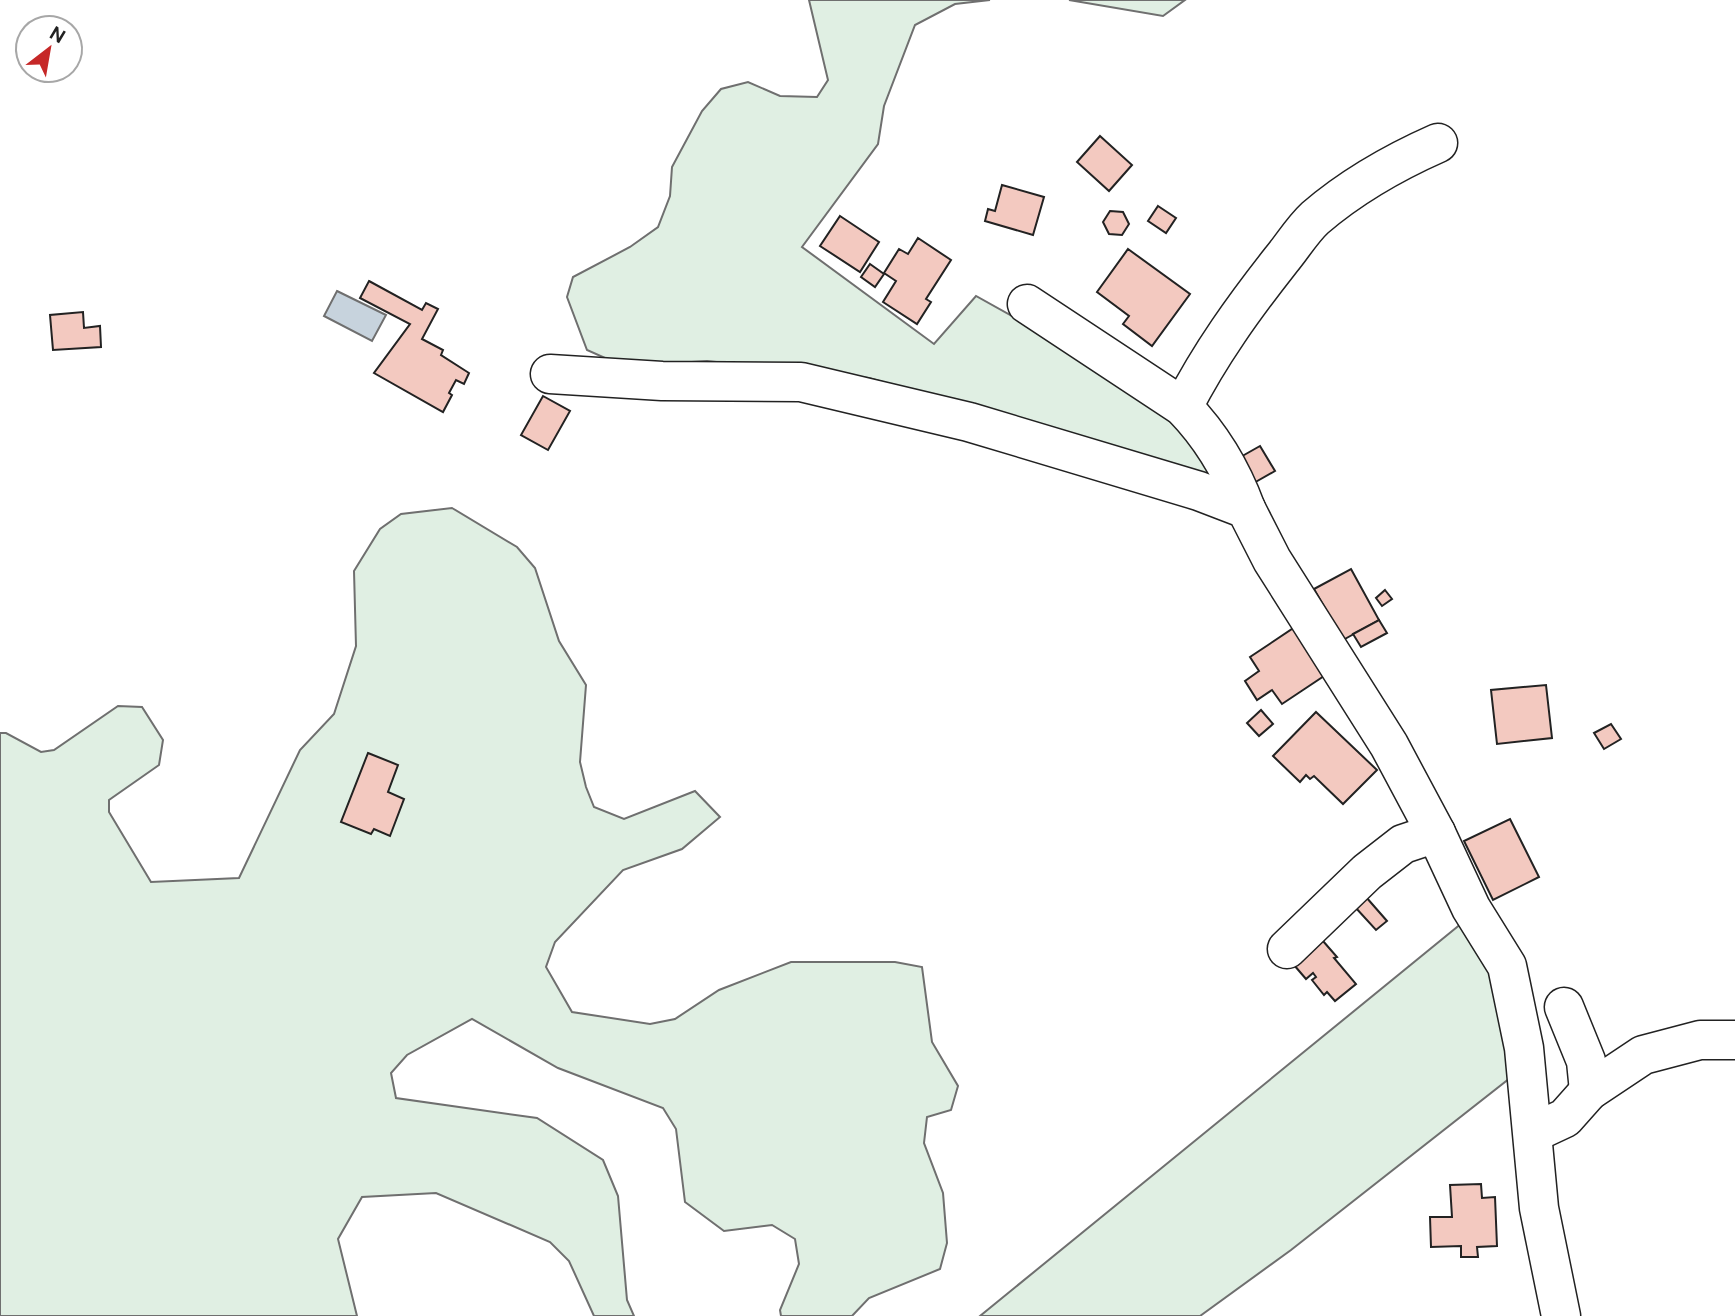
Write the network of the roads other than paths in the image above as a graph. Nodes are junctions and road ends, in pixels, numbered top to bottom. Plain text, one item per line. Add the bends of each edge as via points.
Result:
1 (1438, 143) dead end
2 (1027, 304) dead end
3 (550, 374) dead end
4 (1183, 407) junction
5 (1246, 509) junction
6 (1436, 833) junction
7 (1287, 949) dead end
8 (1564, 1007) dead end
9 (1735, 1040) edge
10 (1590, 1091) junction
11 (1533, 1133) junction
12 (1561, 1316) edge

1 - 4 street via 1368,179 1314,219 1205,364
2 - 4 street
3 - 5 street via 802,382 969,422
4 - 5 street via 1203,428 1236,481
5 - 6 street via 1272,560 1390,745
6 - 7 street via 1403,844 1367,872
6 - 11 street via 1471,908 1507,966 1524,1048
8 - 10 street via 1586,1061
9 - 10 street via 1700,1040 1643,1055
10 - 11 street via 1565,1118
11 - 12 street via 1539,1209

